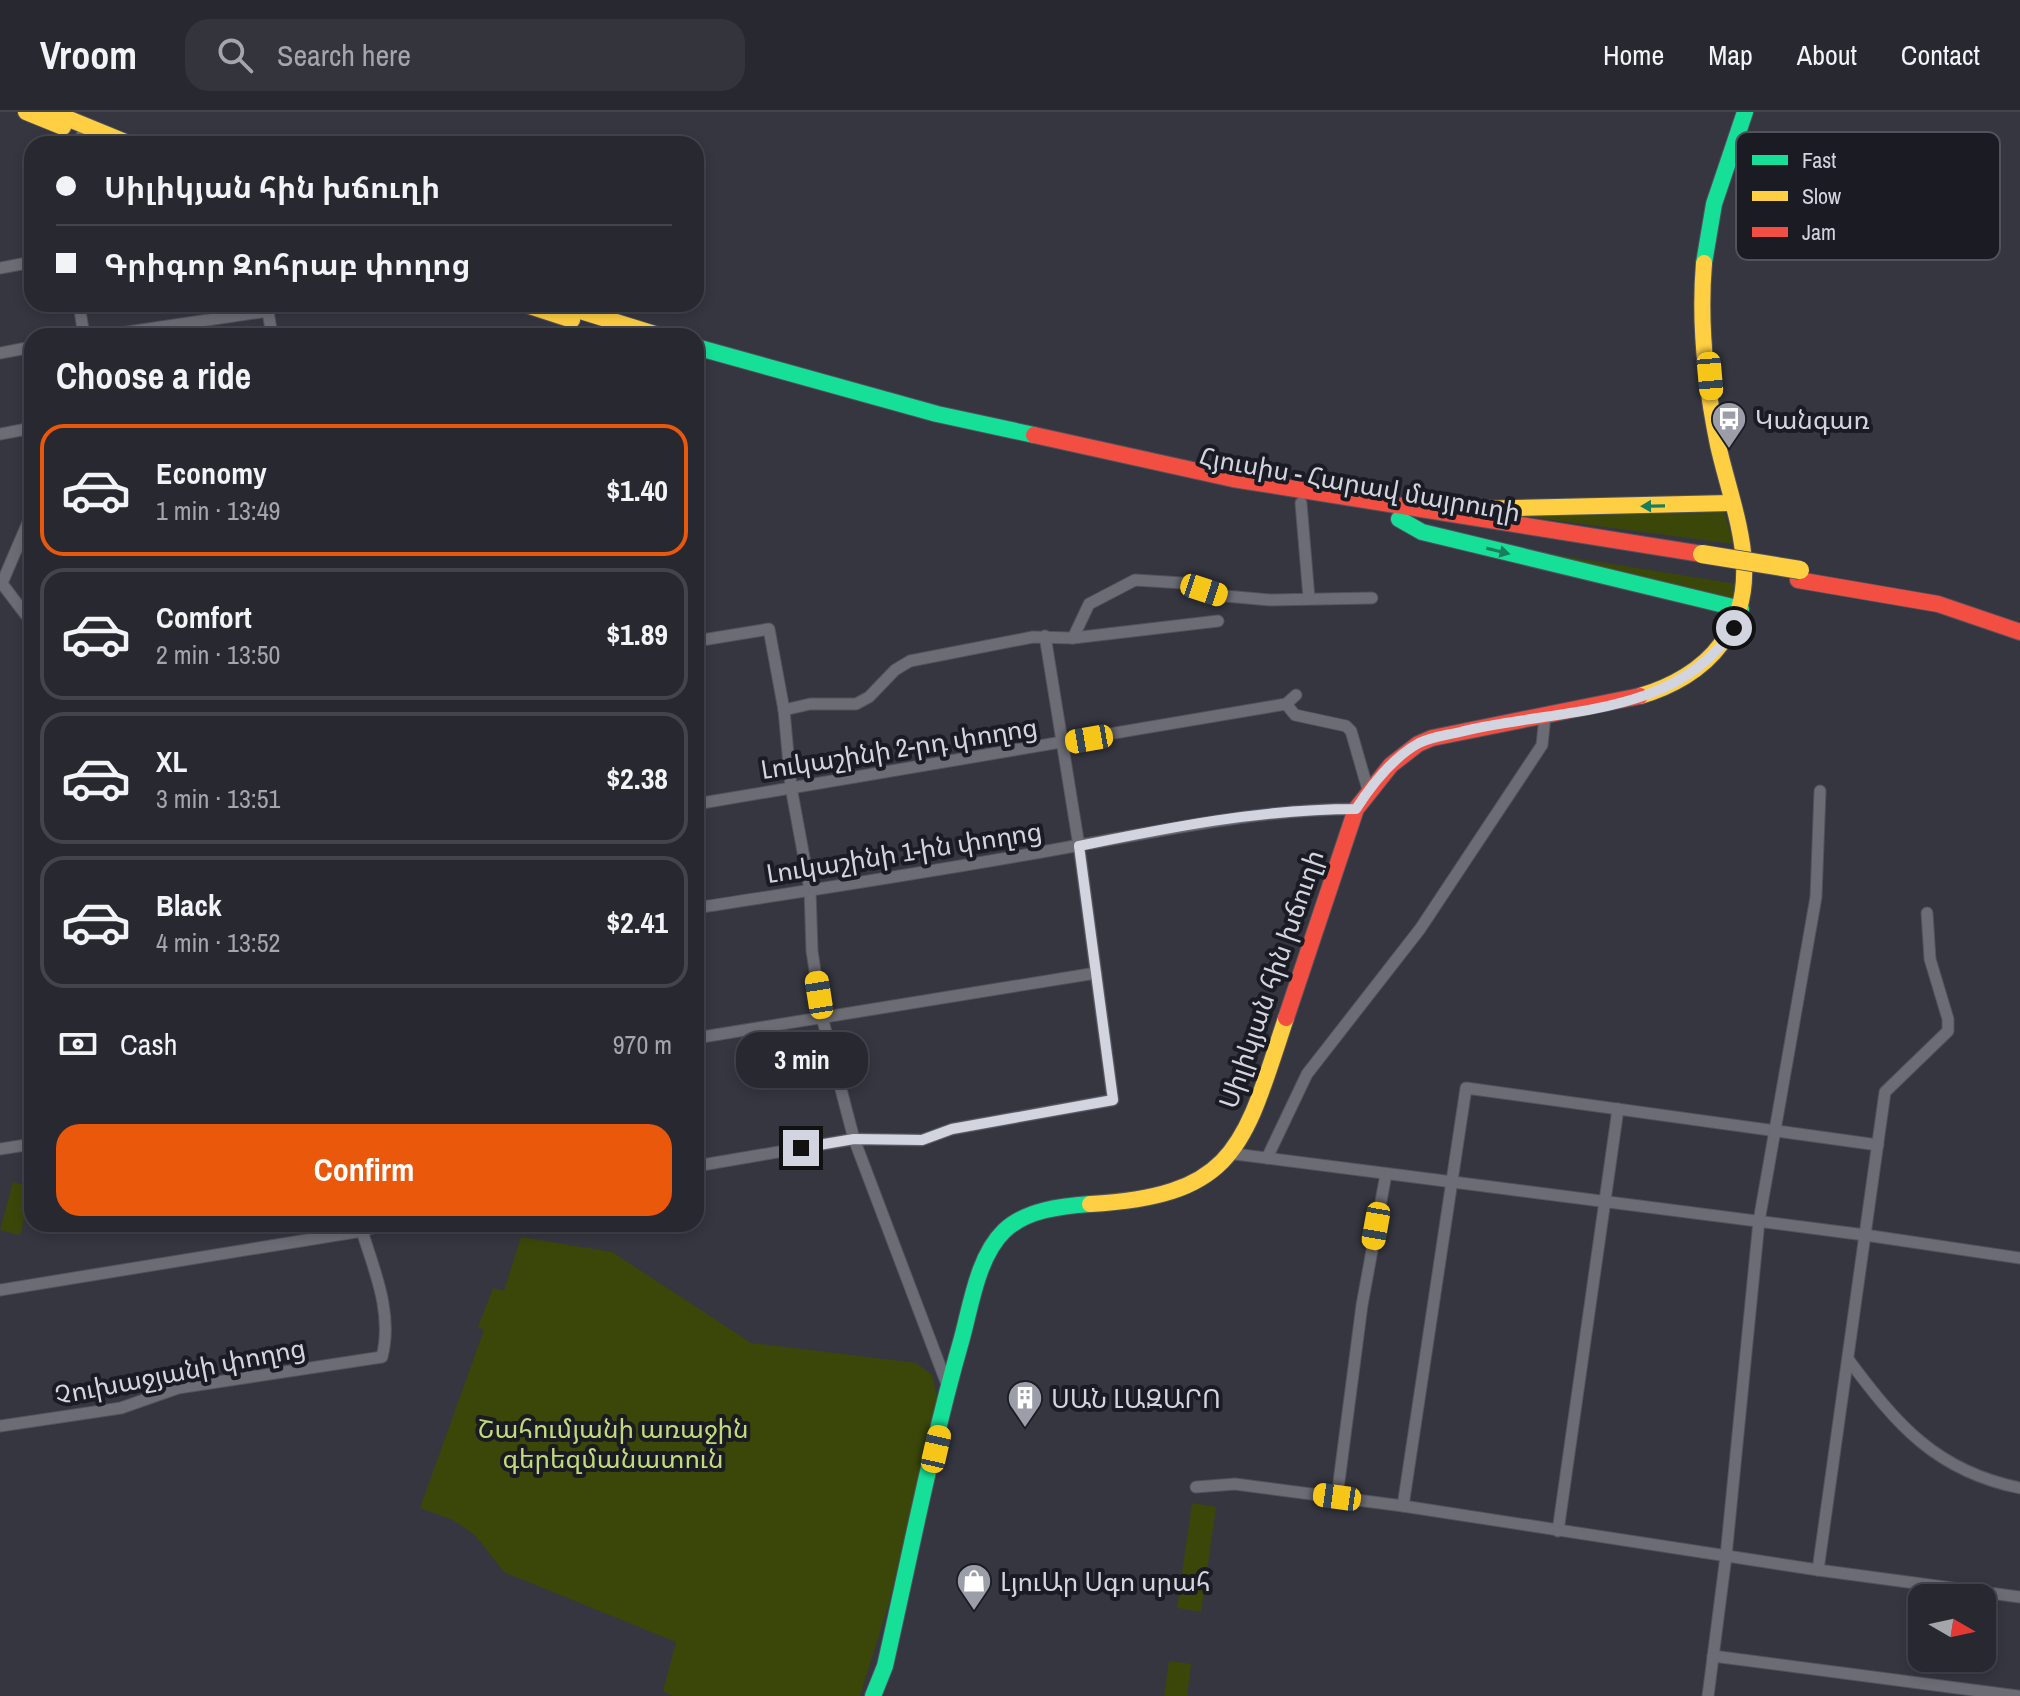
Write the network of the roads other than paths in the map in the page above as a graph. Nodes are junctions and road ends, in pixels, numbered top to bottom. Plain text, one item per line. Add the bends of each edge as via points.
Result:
1 (26, 112) edge
2 (52, 112) edge
3 (1745, 112) edge
4 (1738, 132) edge
5 (72, 136) edge
6 (110, 136) edge
7 (1736, 138) edge
8 (24, 264) edge
9 (0, 268) edge
10 (243, 312) edge
11 (548, 312) edge
12 (584, 312) edge
13 (148, 328) edge
14 (596, 328) edge
15 (635, 328) edge
16 (24, 348) edge
17 (704, 349) edge
18 (0, 353) edge
19 (704, 360) edge
20 (24, 430) edge
21 (0, 434) edge
22 (1301, 503) junction
23 (1731, 503) junction
24 (1436, 513) junction
25 (1399, 519) junction
26 (24, 531) edge
27 (1701, 560) junction
28 (1808, 576) junction
29 (1, 582) edge
30 (1309, 598) junction
31 (1372, 598) dead end
32 (1741, 609) junction
33 (24, 612) edge
34 (2020, 620) edge
35 (1218, 621) dead end
36 (2020, 632) edge
37 (1045, 636) junction
38 (1073, 638) junction
39 (704, 640) edge
40 (784, 710) junction
41 (1545, 716) junction
42 (1061, 744) junction
43 (791, 787) junction
44 (1368, 790) junction
45 (1820, 791) dead end
46 (704, 803) edge
47 (1356, 809) junction
48 (1079, 846) junction
49 (810, 890) junction
50 (704, 907) edge
51 (1927, 913) dead end
52 (1096, 973) junction
53 (822, 1017) junction
54 (704, 1037) edge
55 (1618, 1109) junction
56 (1774, 1129) junction
57 (854, 1139) junction
58 (24, 1145) edge
59 (1878, 1145) junction
60 (0, 1149) edge
61 (1235, 1154) junction
62 (1267, 1158) junction
63 (704, 1165) edge
64 (1386, 1174) junction
65 (1453, 1183) junction
66 (1605, 1200) junction
67 (1759, 1221) junction
68 (339, 1232) edge
69 (358, 1232) edge
70 (1865, 1235) junction
71 (2020, 1258) edge
72 (0, 1290) edge
73 (1848, 1359) junction
74 (950, 1391) junction
75 (0, 1426) edge
76 (1196, 1487) dead end
77 (2020, 1488) edge
78 (1337, 1497) junction
79 (1403, 1506) junction
80 (1558, 1531) junction
81 (1726, 1556) junction
82 (1818, 1570) junction
83 (2020, 1597) edge
84 (1713, 1656) junction
85 (873, 1696) edge
86 (1708, 1696) edge
87 (2018, 1696) edge

1 - 5 main road
2 - 6 main road
3 - 4 main road, Սիլիկյան հին խճուղի
7 - 23 main road, Սիլիկյան հին խճուղի via 1711,209 1703,269 1714,423
8 - 9 street
10 - 13 street
11 - 14 main road
12 - 15 main road
16 - 18 street
17 - 24 main road, Հյուսիս - Հարավ մայրուղի via 1045,440
19 - 22 main road, Հյուսիս - Հարավ մայրուղի via 989,438
20 - 21 street
22 - 25 main road, Հյուսիս - Հարավ մայրուղի
22 - 30 street
23 -> 24 main road
23 - 32 main road, Սիլիկյան հին խճուղի via 1744,574
24 - 27 main road, Հյուսիս - Հարավ մայրուղի
25 - 27 main road, Հյուսիս - Հարավ մայրուղի
25 -> 32 main road via 1435,536
26 - 29 street
27 - 28 main road, Հյուսիս - Հարավ մայրուղի
28 - 34 main road, Հյուսիս - Հարավ մայրուղի via 1926,590
28 - 36 main road, Հյուսիս - Հարավ մայրուղի via 1938,604
29 - 33 street
30 - 31 street
30 - 38 street via 1225,596 1183,583 1135,580 1089,604
32 - 41 main road, Սիլիկյան հին խճուղի via 1722,646 1673,683 1608,707
35 - 38 street
37 - 38 street
37 - 40 street via 910,661 856,704
37 - 42 street
39 - 40 street via 769,629
40 - 43 street
41 - 44 main road, Սիլիկյան հին խճուղի via 1420,743 1387,767
41 - 62 street via 1542,745 1420,929 1307,1074
42 - 43 street, Լուկաշինի 2-րդ փողոց
42 - 44 street, Լուկաշինի 2-րդ փողոց via 1291,700 1295,715 1351,731
42 - 48 street
43 - 46 street, Լուկաշինի 2-րդ փողոց
43 - 49 street
44 - 47 main road, Սիլիկյան հին խճուղի
45 - 56 street via 1816,897
47 - 48 street, Լուկաշինի 1-ին փողոց via 1214,819
47 - 61 main road, Սիլիկյան հին խճուղի via 1252,1119
48 - 49 street, Լուկաշինի 1-ին փողոց
48 - 52 street
49 - 50 street, Լուկաշինի 1-ին փողոց
49 - 53 street
51 - 59 street via 1930,959 1948,1031 1885,1092
52 - 53 street
52 - 57 street via 1113,1100 952,1129 922,1140
53 - 54 street
53 - 57 street
55 - 56 street
55 - 65 street via 1466,1088
55 - 66 street
56 - 59 street
56 - 67 street
57 - 63 street
57 - 74 street
58 - 60 street
59 - 70 street
61 - 62 street
61 - 74 main road, Սիլիկյան հին խճուղի via 1220,1170 1188,1187 1132,1202 1038,1212 1005,1230 982,1268
62 - 64 street
64 - 65 street
64 - 78 street via 1362,1305
65 - 66 street
65 - 79 street
66 - 67 street
66 - 80 street
67 - 70 street
67 - 81 street
68 - 72 street
69 - 75 street, Չուխաջյանի փողոց via 383,1294 382,1357 178,1388 121,1408
70 - 71 street
70 - 73 street
73 - 77 street via 1889,1413 1930,1451 1961,1470
73 - 82 street
74 - 85 main road, Սիլիկյան հին խճուղի via 885,1666
76 - 78 street via 1235,1484
78 - 79 street
79 - 80 street
80 - 81 street
81 - 82 street
81 - 84 street
82 - 83 street
84 - 86 street
84 - 87 street

